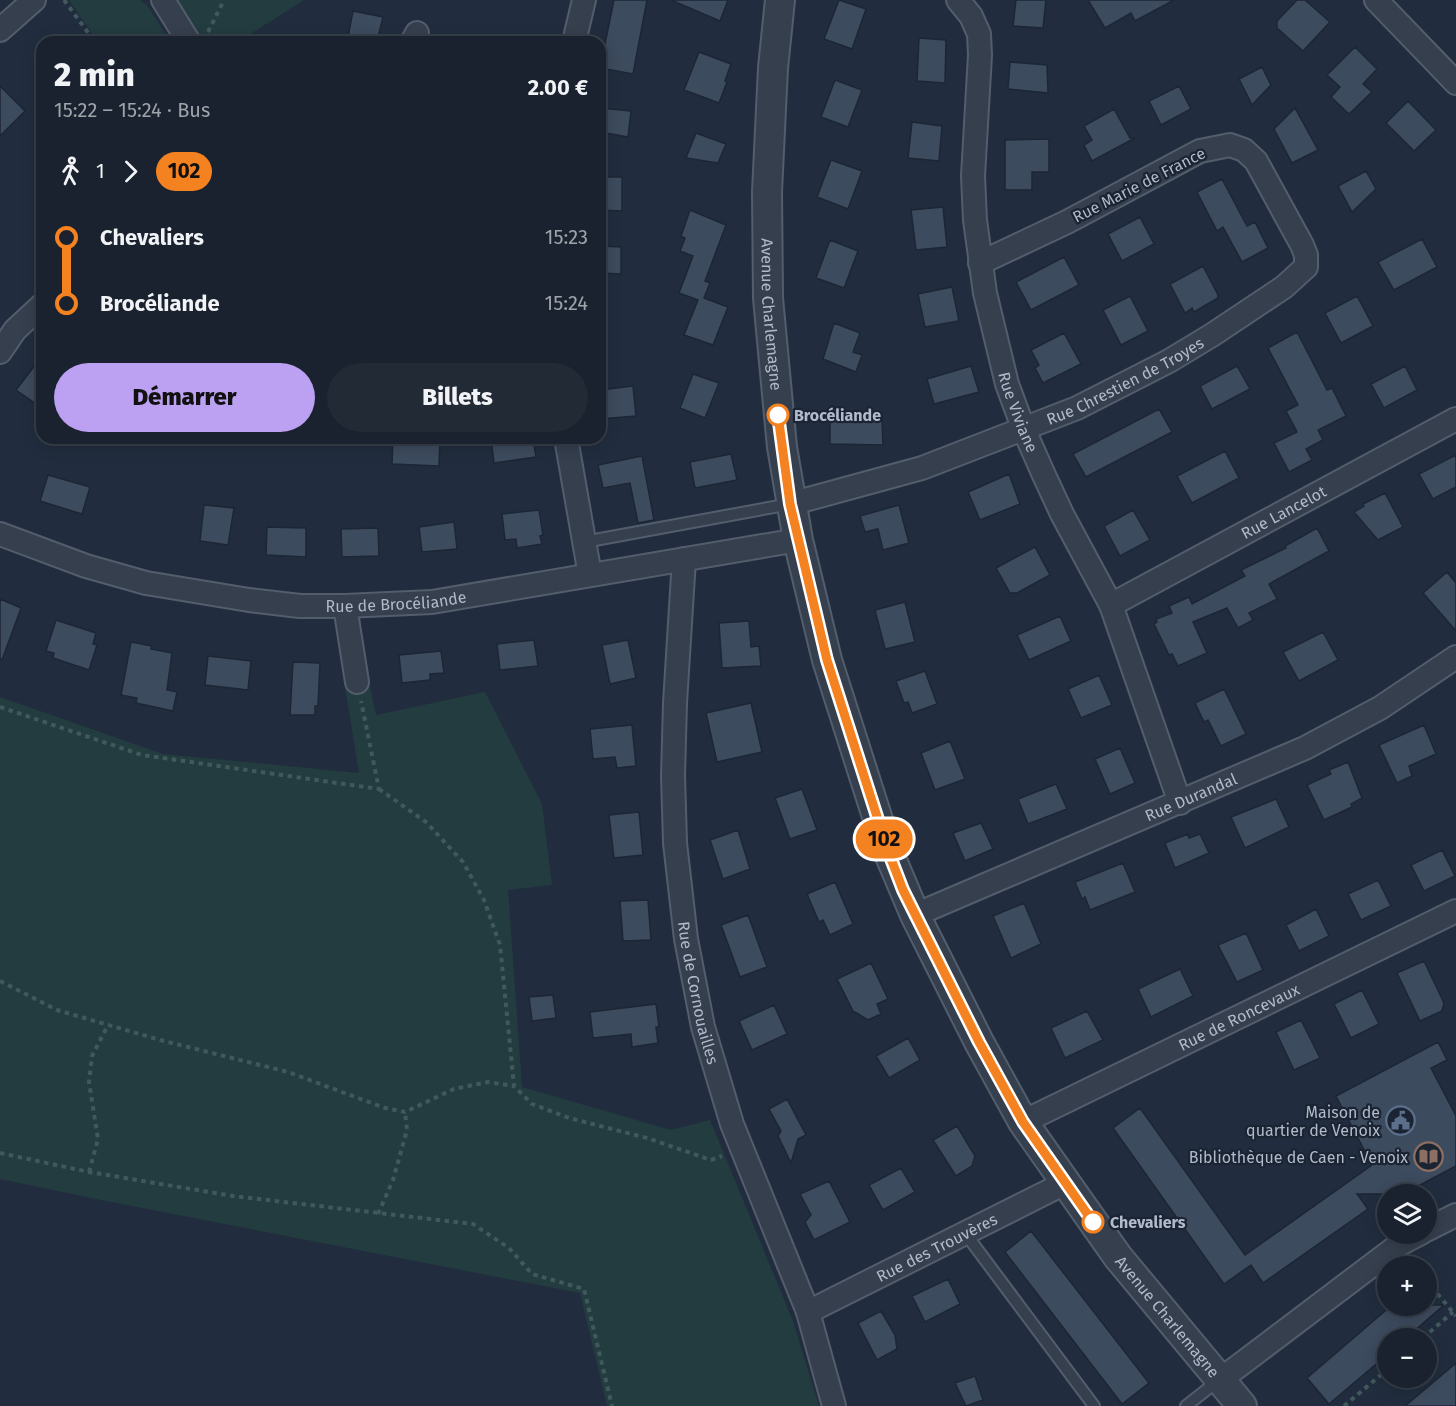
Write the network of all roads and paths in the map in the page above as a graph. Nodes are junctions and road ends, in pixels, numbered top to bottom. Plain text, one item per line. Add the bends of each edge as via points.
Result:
1 (34, 0) edge
2 (64, 0) edge
3 (163, 0) edge
4 (584, 0) edge
5 (780, 0) edge
6 (958, 0) edge
7 (1376, 0) edge
8 (0, 30) edge
9 (91, 36) edge
10 (185, 36) edge
11 (575, 36) edge
12 (1456, 83) edge
13 (980, 263) junction
14 (1306, 267) joint
15 (36, 311) edge
16 (0, 352) edge
17 (1456, 419) edge
18 (1024, 430) junction
19 (567, 444) edge
20 (790, 504) junction
21 (0, 534) edge
22 (798, 540) junction
23 (584, 542) junction
24 (684, 559) junction
25 (590, 575) junction
26 (1111, 605) junction
27 (345, 606) junction
28 (1456, 657) edge
29 (357, 682) joint
30 (0, 707) edge
31 (379, 789) junction
32 (1180, 803) junction
33 (1456, 911) edge
34 (915, 915) junction
35 (0, 981) edge
36 (108, 1025) junction
37 (514, 1086) junction
38 (405, 1112) junction
39 (1023, 1122) junction
40 (742, 1150) junction
41 (0, 1153) edge
42 (89, 1172) junction
43 (1065, 1182) junction
44 (378, 1214) junction
45 (1456, 1215) edge
46 (1437, 1224) edge
47 (965, 1233) junction
48 (1400, 1244) edge
49 (1437, 1293) edge
50 (808, 1312) junction
51 (1455, 1314) edge
52 (1436, 1328) edge
53 (1377, 1378) edge
54 (1220, 1380) junction
55 (612, 1406) edge
56 (834, 1406) edge
57 (1094, 1406) edge
58 (1186, 1406) edge
59 (1242, 1406) edge
60 (1344, 1406) edge

1 - 8 street
2 - 9 path
3 - 10 street
4 - 11 street
5 - 20 street, Avenue Charlemagne via 767,192 768,298
6 - 13 street, Rue Viviane via 979,34 973,176
7 - 12 street
13 - 14 street, Rue Marie de France via 1200,151 1230,145 1244,150 1256,161 1302,245
13 - 18 street, Rue Viviane via 1002,363
14 - 18 street, Rue Chrestien de Troyes via 1284,287 1169,361
15 - 16 street via 15,330
17 - 26 street, Rue Lancelot
18 - 20 street, Rue Chrestien de Troyes via 922,468
18 - 26 street, Rue Viviane via 1062,514
19 - 23 street
20 - 22 street, Avenue Charlemagne
20 - 23 lane
21 - 27 street, Rue de Brocéliande via 146,583 300,606
22 - 24 street, Rue de Brocéliande
22 - 34 street, Avenue Charlemagne via 827,660 888,851
23 - 25 street
24 - 25 street, Rue de Brocéliande
24 - 40 street, Rue de Cornouailles via 675,703 675,843 686,939 703,1027
25 - 27 street, Rue de Brocéliande via 432,602
26 - 32 street, Rue Viviane
27 - 29 street
28 - 32 street, Rue Durandal via 1344,729
29 - 31 path
30 - 31 path via 142,755
31 - 37 path via 426,822 463,862 484,900 500,945
32 - 34 street, Rue Durandal
33 - 39 street, Rue de Roncevaux
34 - 39 street, Avenue Charlemagne
35 - 36 path via 57,1010
36 - 38 path via 288,1072
36 - 42 path via 92,1056 89,1082 98,1138
37 - 38 path via 488,1082 454,1089
37 - 40 path via 532,1104 569,1118 711,1160
38 - 44 path via 407,1130 393,1180
39 - 43 street, Avenue Charlemagne
40 - 50 street, Rue de Cornouailles
41 - 42 path
42 - 44 path via 233,1196
43 - 47 street, Rue des Trouvères
43 - 54 street, Avenue Charlemagne via 1118,1257
44 - 55 path via 473,1224 509,1248 532,1274 584,1289
45 - 46 street
47 - 50 street, Rue des Trouvères
47 - 57 lane
48 - 54 street
49 - 51 path
50 - 56 street, Rue de Cornouailles
51 - 52 path
53 - 60 path
54 - 58 lane
54 - 59 street, Avenue Charlemagne

